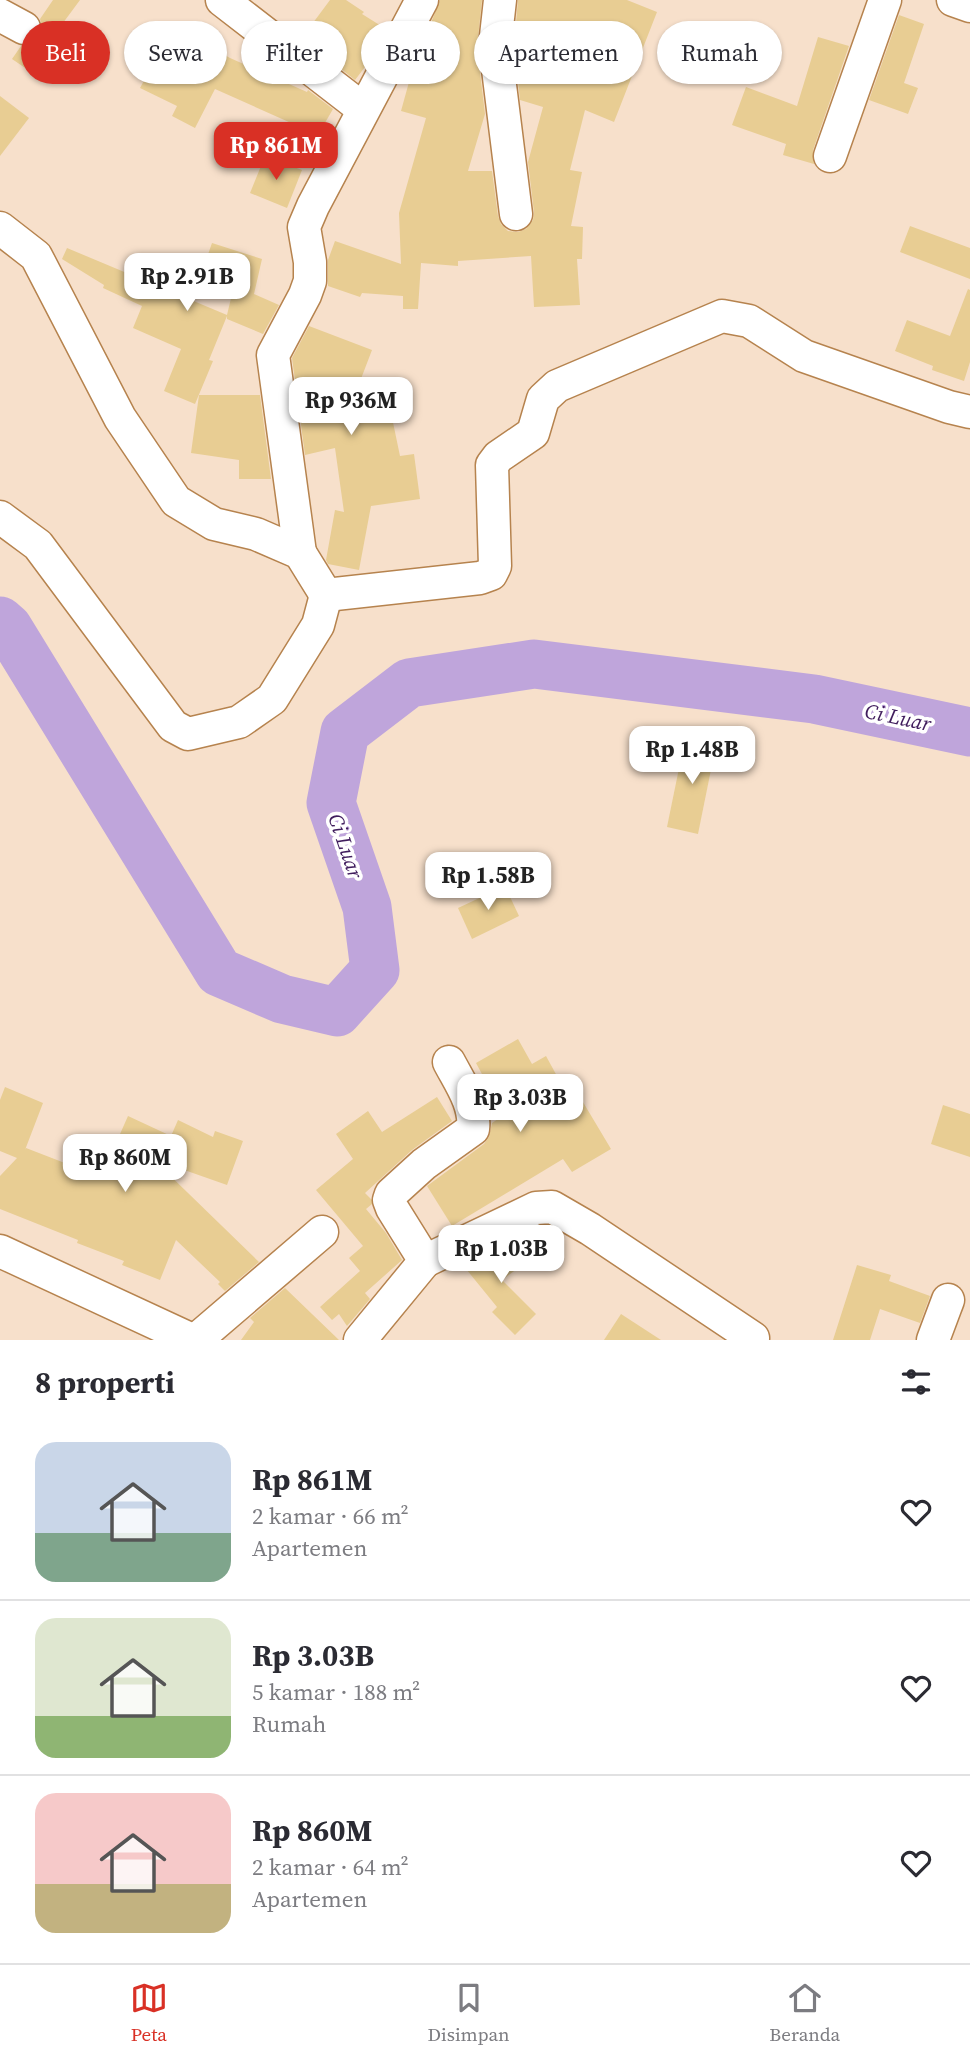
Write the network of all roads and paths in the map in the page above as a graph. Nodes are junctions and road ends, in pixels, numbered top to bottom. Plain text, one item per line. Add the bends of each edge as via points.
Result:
1 (222, 0) edge
2 (422, 0) edge
3 (500, 0) edge
4 (885, 0) edge
5 (953, 0) edge
6 (970, 5) edge
7 (363, 109) junction
8 (830, 156) dead end
9 (516, 214) dead end
10 (0, 228) edge
11 (970, 412) edge
12 (0, 517) edge
13 (300, 553) junction
14 (326, 595) junction
15 (449, 1062) dead end
16 (322, 1232) dead end
17 (0, 1251) edge
18 (425, 1261) junction
19 (948, 1300) dead end
20 (753, 1338) edge
21 (194, 1340) edge
22 (360, 1340) edge
23 (933, 1340) edge

1 - 7 street
2 - 7 street
3 - 9 street via 495,45
4 - 8 street
5 - 6 street
7 - 13 street via 304,227 310,281 273,355
10 - 13 street via 36,256 120,418 176,501 214,524 256,534
11 - 14 street via 804,356 749,321 722,316 557,386 543,399 533,433 492,465 495,566 491,573 480,578
12 - 14 street via 38,545 173,726 188,734 239,722 272,699 318,625
13 - 14 street
15 - 18 street via 471,1106 472,1129 424,1164 389,1200
16 - 21 street
17 - 21 street
18 - 20 street via 536,1208 552,1207
18 - 22 street
19 - 23 street

